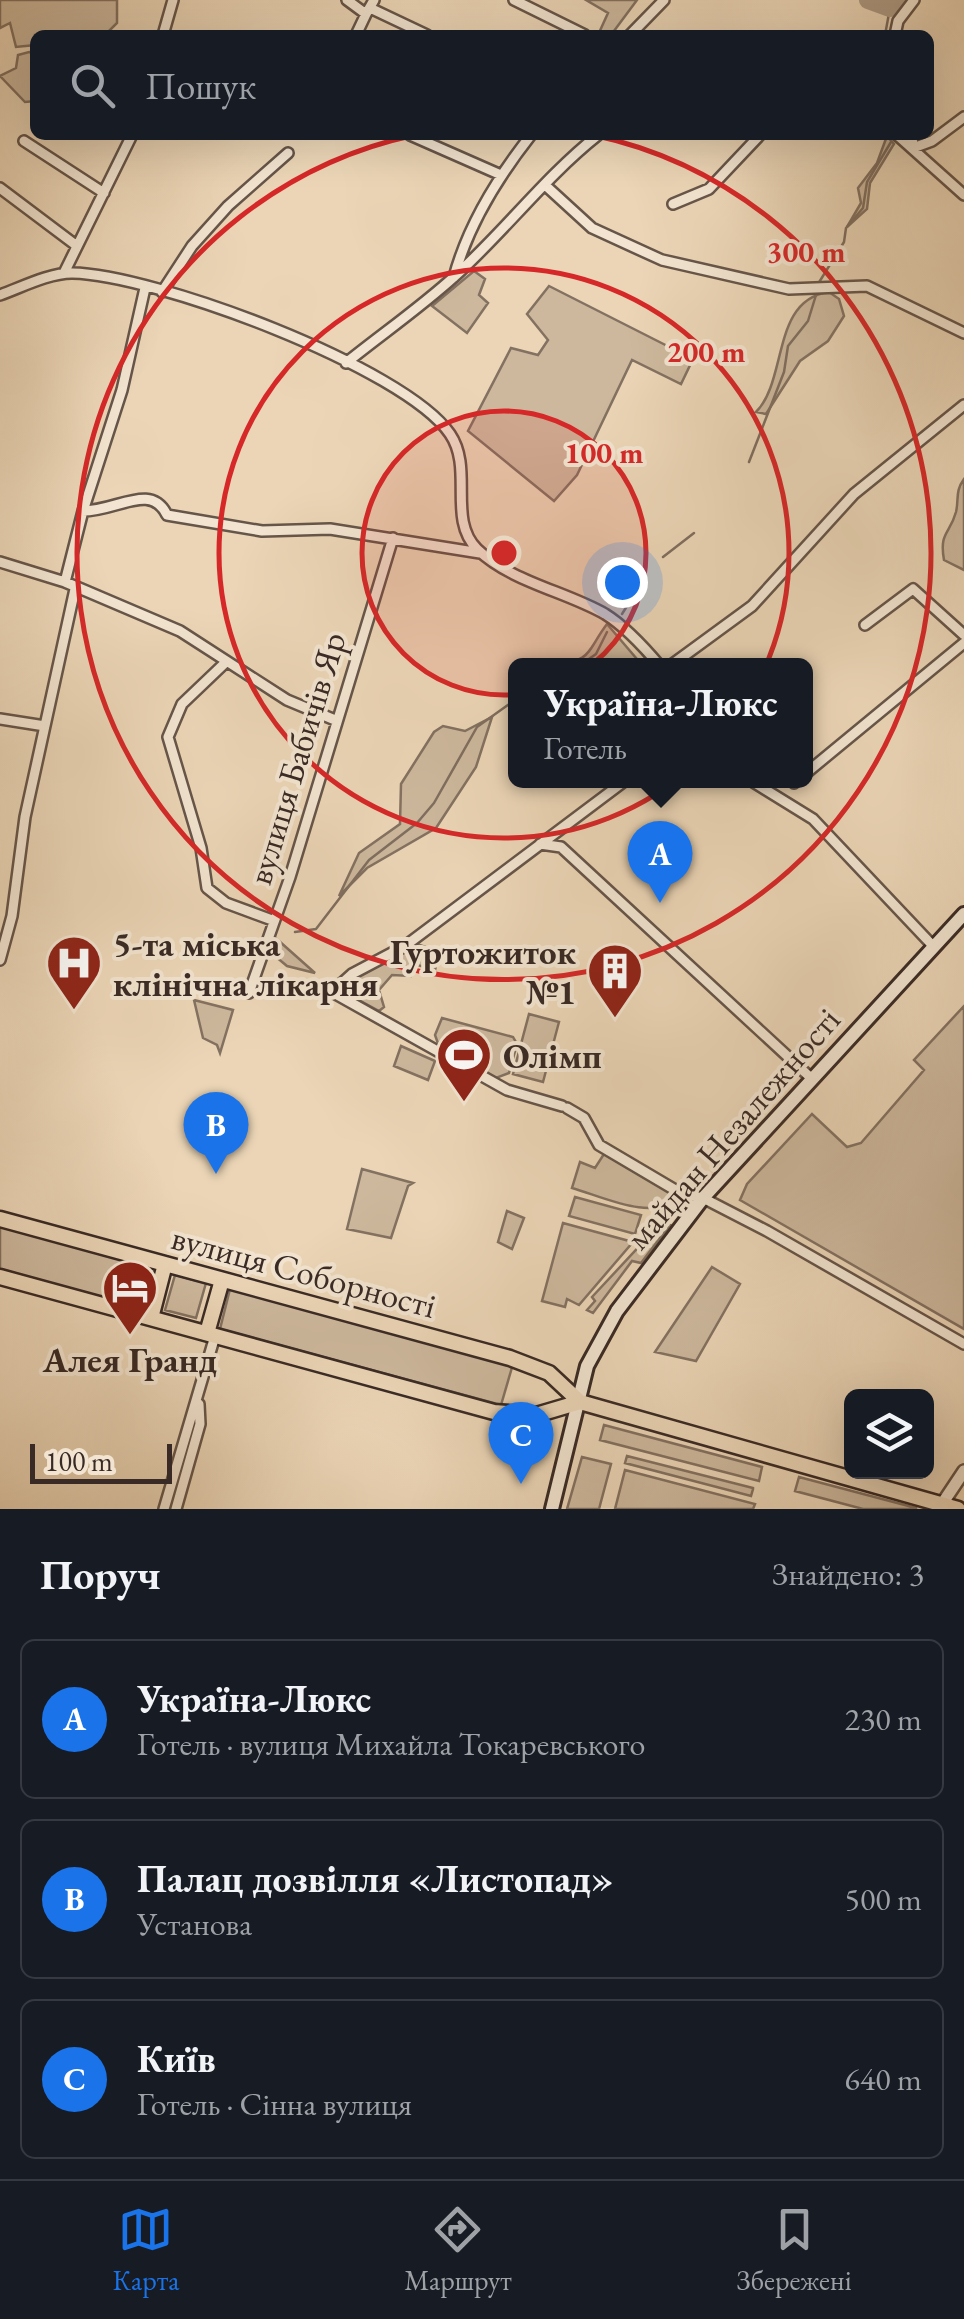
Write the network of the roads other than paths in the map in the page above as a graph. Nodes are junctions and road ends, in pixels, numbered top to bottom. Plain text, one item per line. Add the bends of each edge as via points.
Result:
1 (172, 0) edge
2 (347, 0) edge
3 (514, 0) edge
4 (664, 0) edge
5 (914, 0) edge
6 (370, 8) edge
7 (163, 30) edge
8 (416, 30) edge
9 (575, 30) edge
10 (635, 30) edge
11 (896, 30) edge
12 (964, 117) edge
13 (130, 140) edge
14 (421, 140) edge
15 (526, 140) edge
16 (592, 140) edge
17 (755, 140) edge
18 (903, 140) edge
19 (912, 140) edge
20 (933, 140) edge
21 (934, 140) edge
22 (24, 141) dead end
23 (913, 148) junction
24 (288, 153) dead end
25 (501, 175) junction
26 (544, 185) junction
27 (0, 188) edge
28 (104, 193) junction
29 (964, 195) edge
30 (673, 204) dead end
31 (77, 246) junction
32 (64, 274) junction
33 (454, 276) junction
34 (145, 288) junction
35 (162, 292) junction
36 (0, 295) edge
37 (964, 333) edge
38 (346, 362) junction
39 (964, 405) edge
40 (83, 511) junction
41 (393, 538) junction
42 (482, 553) junction
43 (0, 562) edge
44 (65, 582) junction
45 (75, 589) junction
46 (865, 625) dead end
47 (964, 635) edge
48 (964, 643) edge
49 (652, 658) edge
50 (681, 658) edge
51 (226, 662) junction
52 (0, 720) edge
53 (334, 720) junction
54 (45, 726) junction
55 (813, 767) edge
56 (616, 788) edge
57 (763, 788) edge
58 (572, 822) junction
59 (538, 846) junction
60 (561, 847) junction
61 (964, 914) edge
62 (272, 920) junction
63 (934, 946) junction
64 (0, 960) edge
65 (249, 994) dead end
66 (811, 1078) junction
67 (703, 1198) junction
68 (0, 1219) edge
69 (165, 1264) junction
70 (0, 1277) edge
71 (222, 1280) junction
72 (151, 1318) junction
73 (211, 1335) junction
74 (964, 1344) edge
75 (199, 1391) junction
76 (580, 1402) junction
77 (964, 1471) edge
78 (941, 1507) edge
79 (164, 1509) edge
80 (176, 1509) edge
81 (552, 1509) edge
82 (958, 1509) edge

1 - 7 street
2 - 6 street
3 - 9 street
4 - 10 street
5 - 11 street
6 - 8 street
12 - 21 street
13 - 28 street
14 - 25 street
15 - 25 street
16 - 26 street
17 - 30 street via 709,189
18 - 23 street
19 - 23 street
20 - 23 street
22 - 28 street
23 - 29 street
24 - 35 street via 228,206
25 - 33 street
26 - 33 street
26 - 37 street via 592,228 662,260 790,290 874,288
27 - 31 street
28 - 31 street
31 - 32 street
32 - 34 street
32 - 36 street
33 - 38 street
34 - 35 street
34 - 40 street via 122,390
35 - 38 street
38 - 42 street via 424,406 449,433 462,463 465,529
39 - 50 street via 854,494 752,606
40 - 41 street via 147,498 168,515 216,524
40 - 44 street
41 - 42 street
41 - 53 street, вулиця Бабичів Яр
42 - 49 street via 614,620
43 - 44 street
44 - 45 street
45 - 51 street via 168,625 209,645
45 - 54 street
46 - 47 street via 913,589
48 - 55 street
51 - 53 street
51 - 62 street via 182,704 168,744 208,888
52 - 54 street
53 - 62 street, вулиця Бабичів Яр
54 - 64 street
56 - 58 street
57 - 63 street via 813,820
58 - 59 street
58 - 60 street
59 - 60 street
59 - 67 street via 332,992 507,1090 584,1118 599,1145 682,1194
60 - 66 street
61 - 63 main road, майдан Незалежності
62 - 65 street, вулиця Бабичів Яр
63 - 66 main road, майдан Незалежності
66 - 67 main road, майдан Незалежності
67 - 74 street
67 - 76 main road, майдан Незалежності via 594,1350
68 - 69 main road, вулиця Соборності
69 - 71 main road, вулиця Соборності
69 - 72 main road
70 - 72 main road, вулиця Соборності
71 - 73 main road
71 - 76 main road, вулиця Соборності via 510,1358 549,1373
72 - 73 main road, вулиця Соборності
73 - 75 street
73 - 76 main road, вулиця Соборності via 494,1412 536,1414
75 - 79 street
75 - 80 street via 200,1424
76 - 78 main road, вулиця Соборності
76 - 81 main road, майдан Незалежності
77 - 78 street
78 - 82 main road, вулиця Соборності

